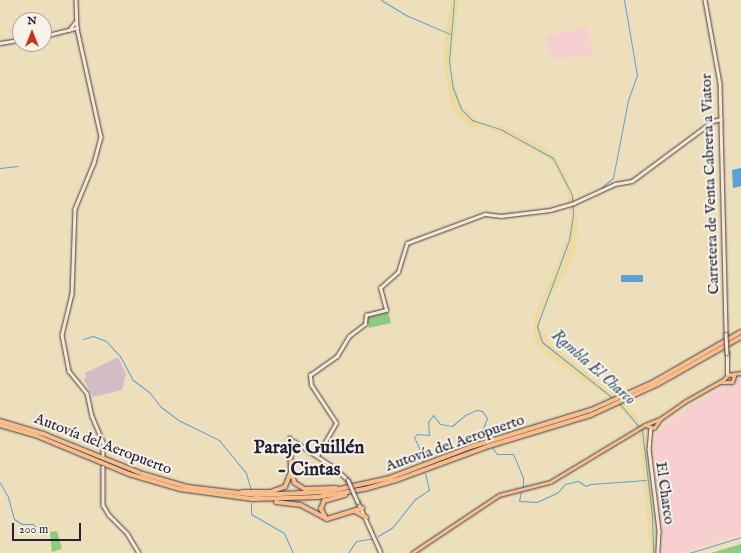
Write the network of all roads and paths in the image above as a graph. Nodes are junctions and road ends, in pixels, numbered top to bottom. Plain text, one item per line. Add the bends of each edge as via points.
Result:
1 (76, 0) edge
2 (705, 0) edge
3 (76, 20) junction
4 (77, 28) junction
5 (69, 30) junction
6 (52, 34) edge
7 (78, 34) junction
8 (12, 41) edge
9 (0, 43) edge
10 (721, 119) junction
11 (741, 332) edge
12 (741, 337) edge
13 (728, 368) junction
14 (741, 373) edge
15 (732, 374) junction
16 (726, 376) junction
17 (734, 379) junction
18 (728, 381) junction
19 (720, 382) junction
20 (620, 400) junction
21 (613, 403) junction
22 (0, 421) edge
23 (650, 422) junction
24 (656, 423) junction
25 (0, 425) edge
26 (645, 425) junction
27 (652, 427) junction
28 (290, 439) dead end
29 (294, 441) joint
30 (292, 447) junction
31 (103, 455) dead end
32 (317, 456) junction
33 (103, 467) dead end
34 (291, 472) junction
35 (357, 486) junction
36 (365, 489) junction
37 (214, 491) junction
38 (239, 498) junction
39 (358, 502) junction
40 (362, 508) junction
41 (354, 511) junction
42 (366, 517) junction
43 (327, 519) junction
44 (138, 553) edge
45 (381, 553) edge
46 (412, 553) edge
47 (658, 553) edge

1 - 3 street
2 - 10 street, Carretera de Venta Cabrera a Viator via 720,78
3 - 4 street
3 - 5 street
4 - 5 street
4 - 7 street
5 - 6 street
5 - 7 street
7 - 31 street via 101,137 96,158 75,209 72,294 62,335 69,371 87,393 92,416 103,442
8 - 9 street
10 - 13 street, Carretera de Venta Cabrera a Viator, bridge
10 - 32 street via 713,121 632,181 543,212 501,216 485,214 405,245 398,272 380,288 386,310 366,315 365,324 349,336 337,356 310,375 311,385 336,423
11 - 20 highway, Autovía del Aeropuerto
12 - 20 highway, Autovía del Aeropuerto via 680,373
13 - 15 street, Carretera de Venta Cabrera a Viator
13 - 16 street, Carretera de Venta Cabrera a Viator
14 - 15 main road
14 - 17 main road
15 - 16 main road
15 - 17 main road
16 - 18 main road
16 - 19 main road
17 - 18 main road
18 - 19 main road
19 - 24 main road via 687,400
20 - 21 highway, Autovía del Aeropuerto
21 - 35 highway, Autovía del Aeropuerto via 474,446 403,474
21 - 36 highway, Autovía del Aeropuerto via 567,423 489,446 413,475
22 - 37 highway, Autovía del Aeropuerto via 44,434 143,474
23 - 24 main road
23 - 26 main road
23 - 27 main road
24 - 27 main road
25 - 38 highway, Autovía del Aeropuerto via 35,435 156,482 195,492
26 - 27 main road
26 - 46 main road via 550,482 499,495
27 - 47 street, El Charco via 648,450 659,531
28 - 30 highway
29 - 30 highway
29 - 32 street
30 - 34 highway
32 - 39 street, bridge via 344,474
33 - 44 street via 102,501 109,515 127,533
34 - 35 highway via 295,483 305,489
34 - 37 highway via 288,483 277,491
35 - 37 highway, Autovía del Aeropuerto via 291,495
36 - 38 highway, Autovía del Aeropuerto via 307,498
36 - 43 highway via 324,501 321,509
38 - 43 highway via 295,504
39 - 40 street
39 - 41 highway
40 - 41 highway
40 - 42 street
41 - 42 highway
41 - 43 highway
42 - 45 street

